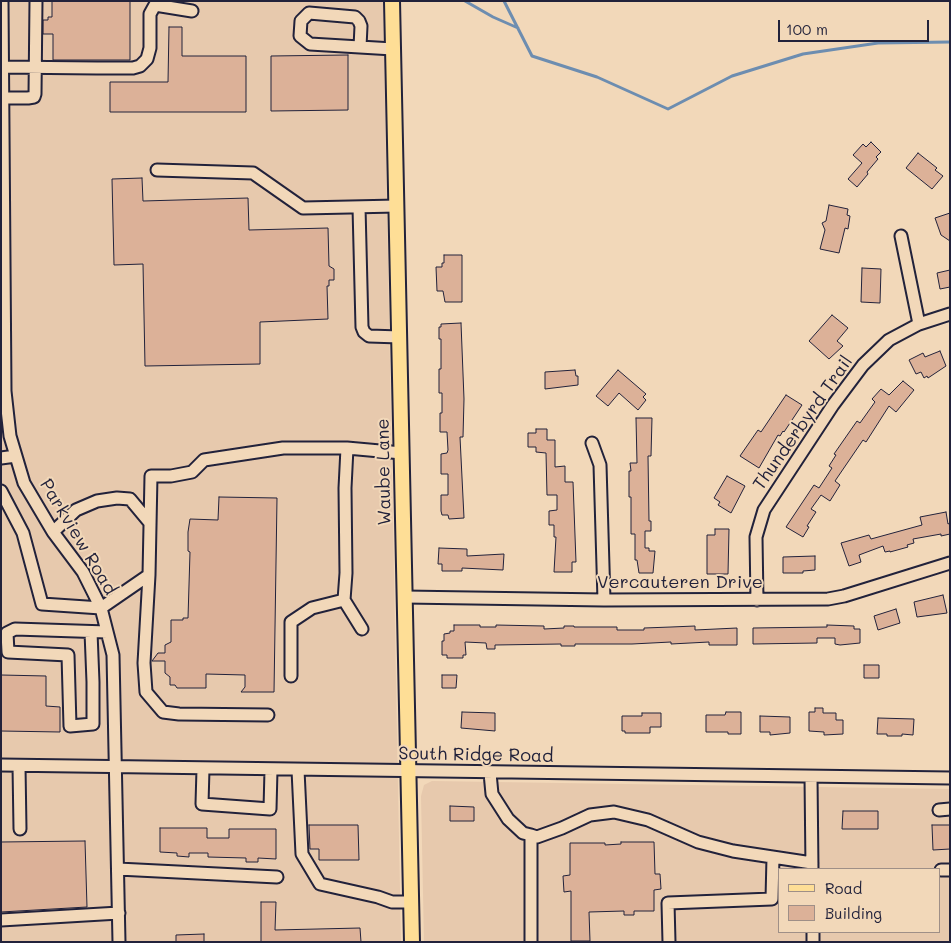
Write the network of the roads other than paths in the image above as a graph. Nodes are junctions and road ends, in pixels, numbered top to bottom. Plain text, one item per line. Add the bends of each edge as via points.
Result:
1 (2, 1) edge
2 (36, 1) edge
3 (392, 1) edge
4 (154, 3) edge
5 (192, 11) dead end
6 (2, 24) edge
7 (360, 47) junction
8 (393, 49) junction
9 (2, 67) edge
10 (35, 68) junction
11 (3, 98) junction
12 (2, 123) edge
13 (157, 170) dead end
14 (397, 206) junction
15 (359, 207) junction
16 (901, 236) dead end
17 (3, 244) edge
18 (950, 314) edge
19 (919, 324) junction
20 (400, 337) junction
21 (3, 376) edge
22 (592, 443) dead end
23 (346, 448) junction
24 (402, 453) junction
25 (16, 456) junction
26 (1, 458) edge
27 (1, 491) edge
28 (150, 522) junction
29 (52, 532) junction
30 (950, 563) edge
31 (149, 575) junction
32 (405, 597) junction
33 (344, 600) junction
34 (604, 600) junction
35 (757, 600) junction
36 (101, 608) junction
37 (362, 629) dead end
38 (91, 632) junction
39 (107, 632) junction
40 (291, 676) dead end
41 (114, 694) junction
42 (93, 695) junction
43 (268, 715) dead end
44 (1, 765) edge
45 (19, 766) junction
46 (116, 768) junction
47 (203, 769) junction
48 (271, 770) junction
49 (298, 770) junction
50 (409, 772) junction
51 (490, 773) junction
52 (810, 777) junction
53 (950, 778) edge
54 (20, 829) dead end
55 (531, 835) junction
56 (773, 857) junction
57 (812, 866) edge
58 (118, 869) junction
59 (278, 877) dead end
60 (411, 902) junction
61 (119, 913) junction
62 (1, 920) edge
63 (119, 942) edge
64 (412, 942) edge
65 (531, 942) edge
66 (669, 942) edge

1 - 6 street, Parkview Road
2 - 10 street
3 - 8 main road, Waube Lane
4 - 5 street
4 - 10 street via 150,14 150,48 147,59 140,66
6 - 9 street, Parkview Road
7 - 7 street via 310,44 300,36 301,21 309,13 355,17 361,26
7 - 8 street
8 - 14 main road, Waube Lane
9 - 10 street
9 - 11 street, Parkview Road
10 - 11 street via 34,97
11 - 12 street, Parkview Road
12 - 17 street, Parkview Road
13 - 15 street via 252,173 303,208
14 - 15 street
14 - 20 main road, Waube Lane
15 - 20 street via 362,327 369,336
16 - 19 street
17 - 21 street, Parkview Road
18 - 19 street, Thunderbyrd Trail
19 - 35 street, Thunderbyrd Trail via 889,340 863,365 764,510 756,537
20 - 24 main road, Waube Lane
21 - 25 street, Parkview Road via 10,436
22 - 34 street via 600,465
23 - 24 street
23 - 28 street via 283,448 204,460 192,472 151,476
23 - 33 street
24 - 32 main road, Waube Lane
25 - 26 street
25 - 29 street, Parkview Road via 24,483
27 - 36 street via 23,532 42,604
28 - 29 street via 130,499 97,500 76,510
28 - 31 street
29 - 36 street, Parkview Road via 83,572
30 - 35 street, Vercauteren Drive via 844,596
31 - 36 street
31 - 43 street via 144,663 146,692 163,712
32 - 34 street, Vercauteren Drive
32 - 50 main road, Waube Lane
33 - 37 street
33 - 40 street via 312,608 292,622
34 - 35 street, Vercauteren Drive
36 - 39 street, Parkview Road
38 - 39 street
38 - 42 street
38 - 42 street via 15,629 8,633 8,652 68,655 70,726 93,724
39 - 41 street, Parkview Road via 113,655
41 - 42 street
41 - 46 street, Parkview Road
44 - 45 street, South Ridge Road
45 - 46 street, South Ridge Road
45 - 54 street
46 - 47 street, South Ridge Road
46 - 58 street, Parkview Road
47 - 48 street, South Ridge Road
47 - 48 street via 202,804 270,809
48 - 49 street, South Ridge Road
49 - 50 street, South Ridge Road
49 - 60 street via 302,854 320,884 392,902
50 - 51 street, South Ridge Road
50 - 60 main road, Waube Lane
51 - 52 street, South Ridge Road
51 - 55 street via 492,794 508,819
52 - 53 street, South Ridge Road
52 - 57 street
55 - 56 street via 537,837 590,815 614,812 648,820 698,842
55 - 65 street
56 - 57 street
56 - 66 street via 772,899 668,903
58 - 59 street
58 - 61 street, Parkview Road
60 - 64 main road, Waube Lane
61 - 62 street
61 - 63 street, Parkview Road

